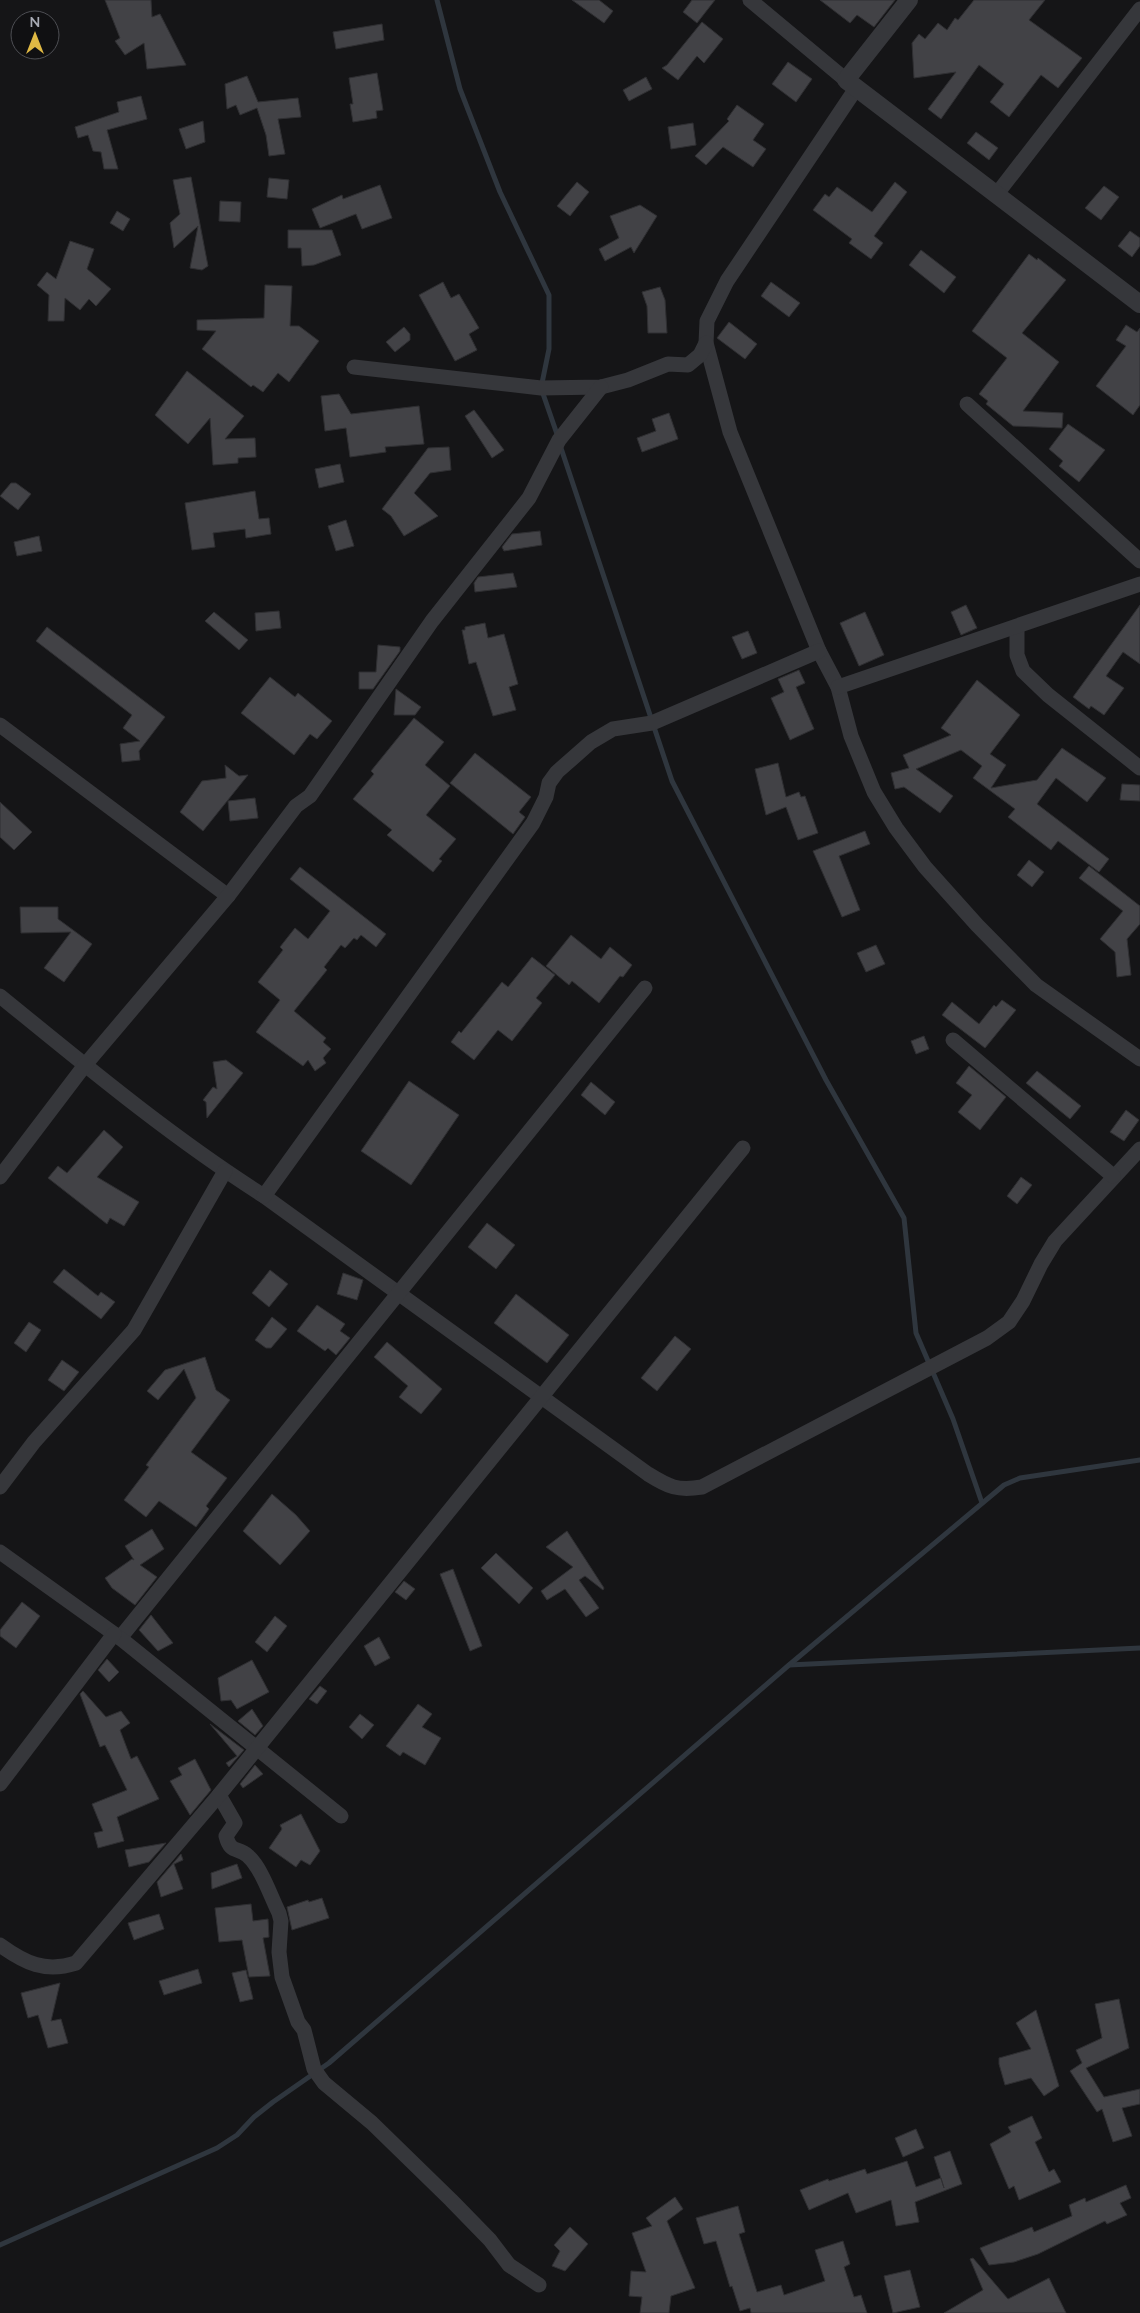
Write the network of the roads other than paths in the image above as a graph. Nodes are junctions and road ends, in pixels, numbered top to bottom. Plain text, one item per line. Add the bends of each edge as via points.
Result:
1 (750, 0) edge
2 (909, 0) edge
3 (1140, 9) edge
4 (852, 84) junction
5 (996, 195) junction
6 (1140, 304) edge
7 (706, 343) junction
8 (354, 367) dead end
9 (601, 387) junction
10 (966, 404) dead end
11 (1140, 561) edge
12 (1140, 584) edge
13 (1017, 627) junction
14 (819, 650) junction
15 (838, 687) junction
16 (0, 725) edge
17 (1140, 768) edge
18 (228, 896) junction
19 (645, 988) dead end
20 (0, 996) edge
21 (953, 1040) dead end
22 (1140, 1059) edge
23 (85, 1065) junction
24 (743, 1148) dead end
25 (1140, 1149) edge
26 (225, 1171) junction
27 (1113, 1176) junction
28 (0, 1177) edge
29 (264, 1196) junction
30 (398, 1294) junction
31 (543, 1396) junction
32 (0, 1487) edge
33 (0, 1552) edge
34 (117, 1636) junction
35 (257, 1748) junction
36 (0, 1784) edge
37 (219, 1795) junction
38 (341, 1816) dead end
39 (0, 1945) edge
40 (539, 2285) dead end

1 - 4 street
2 - 4 street
3 - 5 street
4 - 5 street
4 - 7 street via 727,281 707,320
5 - 6 street
7 - 9 street via 688,365 668,364
7 - 14 street via 730,432
8 - 9 street via 541,388
9 - 18 street via 559,440 529,498 432,620 310,796 296,806
10 - 11 street
12 - 13 street
13 - 15 street
13 - 17 street via 1017,655 1023,671 1048,695
14 - 15 street
14 - 29 street via 652,723 613,729 591,742 557,772 533,823
15 - 22 street via 851,736 874,792 926,867 1036,985
16 - 18 street
18 - 23 street
19 - 30 street
20 - 23 street
21 - 27 street
23 - 26 street
23 - 28 street
24 - 31 street
25 - 27 street
26 - 29 street
26 - 32 street via 134,1330 34,1442
27 - 31 street via 1055,1241 1009,1322 988,1338 702,1487 683,1490 668,1487
29 - 30 street
30 - 31 street
30 - 34 street
31 - 35 street
33 - 34 street
34 - 35 street
34 - 36 street
35 - 37 street
35 - 38 street
37 - 39 street via 76,1963 44,1968
37 - 40 street via 235,1823 226,1836 228,1844 253,1862 279,1912 282,1977 304,2030 314,2069 324,2083 372,2123 451,2200 509,2265

